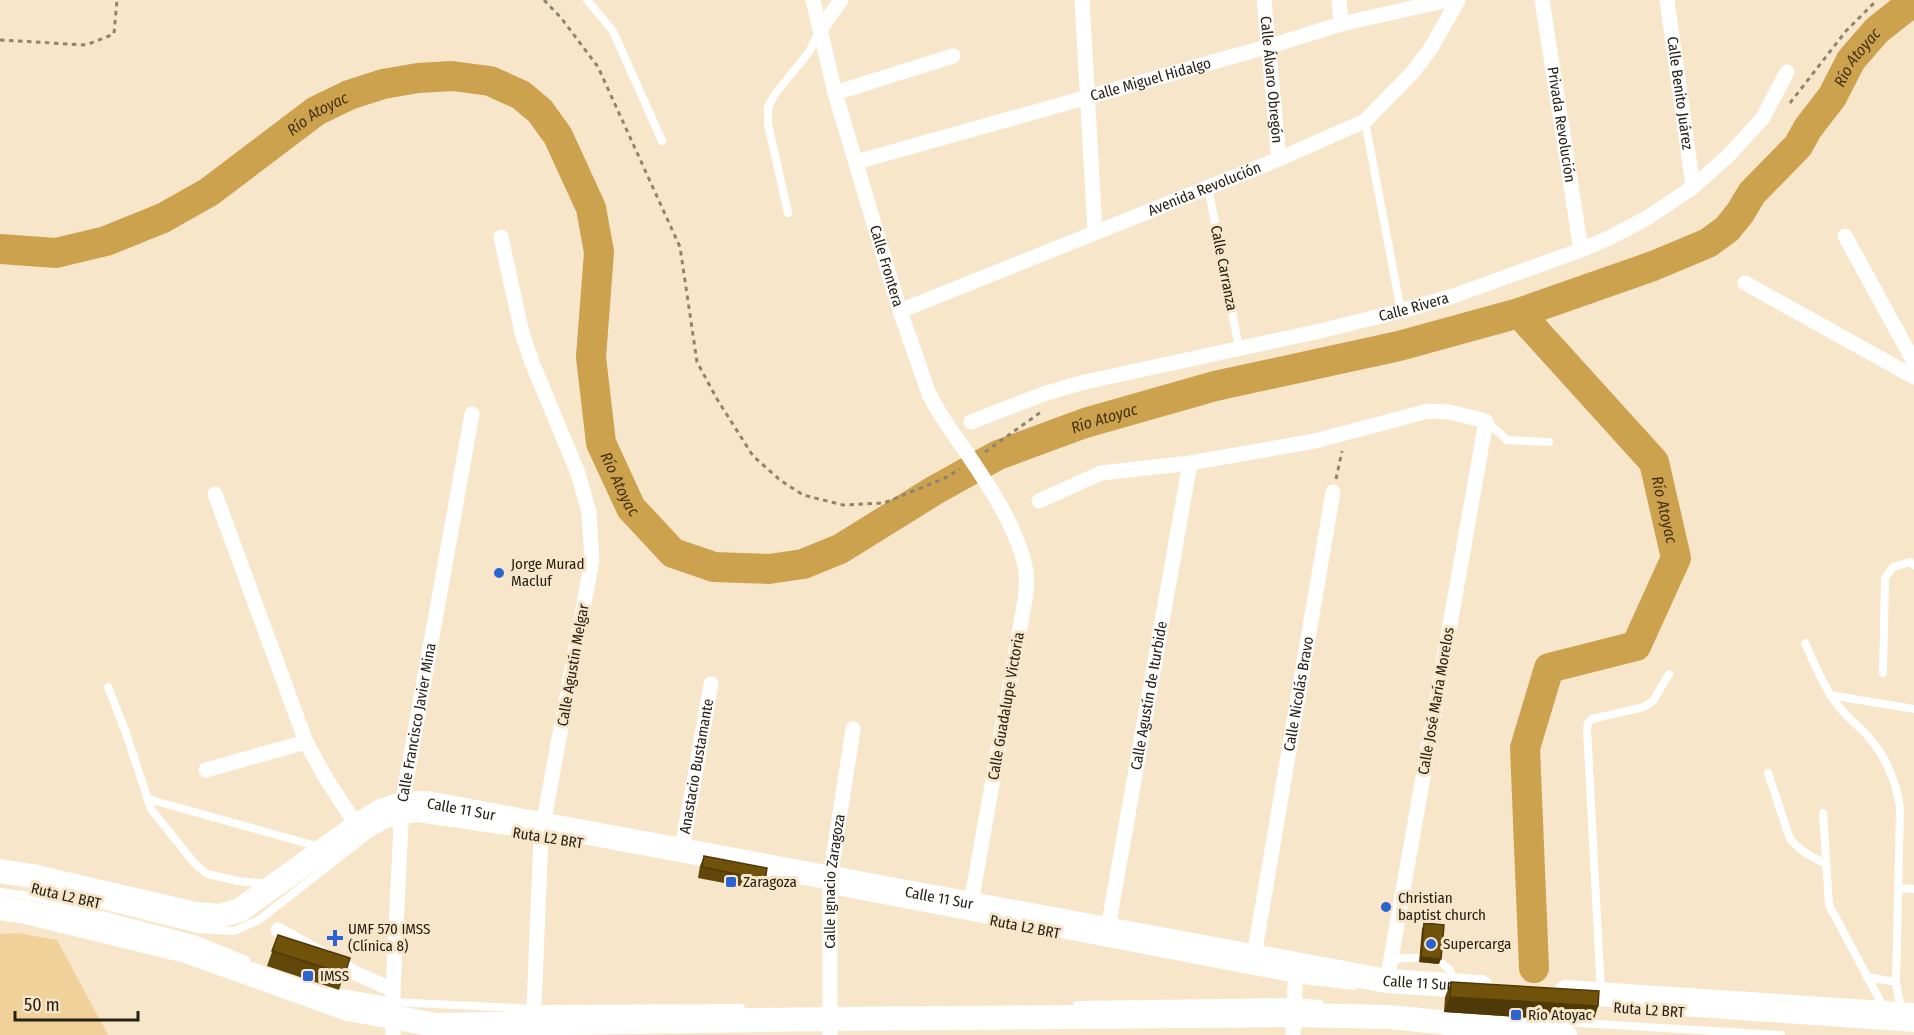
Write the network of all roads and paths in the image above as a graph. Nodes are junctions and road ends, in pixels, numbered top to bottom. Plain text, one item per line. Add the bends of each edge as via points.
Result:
1 (117, 0) edge
2 (544, 0) edge
3 (587, 0) edge
4 (813, 0) edge
5 (841, 0) edge
6 (1082, 0) edge
7 (1264, 0) edge
8 (1338, 0) edge
9 (1448, 0) edge
10 (1458, 0) edge
11 (1542, 0) edge
12 (1667, 0) edge
13 (1877, 0) edge
14 (1341, 24) junction
15 (820, 30) junction
16 (0, 40) edge
17 (1270, 46) junction
18 (953, 56) dead end
19 (1787, 72) dead end
20 (835, 93) junction
21 (1088, 98) junction
22 (1783, 110) dead end
23 (1365, 121) junction
24 (662, 141) dead end
25 (1279, 159) junction
26 (855, 162) junction
27 (1208, 187) junction
28 (1693, 187) junction
29 (788, 213) dead end
30 (1095, 232) junction
31 (1845, 236) dead end
32 (501, 237) dead end
33 (1581, 250) junction
34 (1745, 283) dead end
35 (900, 311) junction
36 (1401, 311) junction
37 (1239, 348) junction
38 (1914, 362) edge
39 (1914, 377) edge
40 (1044, 411) dead end
41 (472, 414) dead end
42 (1486, 421) junction
43 (970, 422) dead end
44 (1345, 434) junction
45 (1549, 442) dead end
46 (983, 453) dead end
47 (1190, 463) junction
48 (964, 466) dead end
49 (1333, 492) joint
50 (214, 494) dead end
51 (1039, 501) dead end
52 (1004, 513) joint
53 (1914, 565) edge
54 (1804, 643) dead end
55 (1669, 674) dead end
56 (1883, 674) dead end
57 (711, 684) dead end
58 (108, 687) dead end
59 (1830, 695) junction
60 (1914, 709) edge
61 (853, 729) dead end
62 (306, 742) junction
63 (206, 770) dead end
64 (1768, 773) dead end
65 (148, 799) junction
66 (402, 812) junction
67 (1823, 813) dead end
68 (357, 826) junction
69 (546, 833) junction
70 (325, 849) junction
71 (682, 849) junction
72 (1826, 864) junction
73 (0, 871) edge
74 (274, 884) junction
75 (826, 885) junction
76 (30, 887) dead end
77 (1898, 888) junction
78 (1914, 889) edge
79 (42, 890) dead end
80 (0, 892) edge
81 (64, 896) dead end
82 (971, 903) junction
83 (0, 908) edge
84 (1108, 928) junction
85 (278, 930) dead end
86 (1254, 956) junction
87 (1419, 958) edge
88 (1439, 961) edge
89 (255, 964) dead end
90 (1389, 970) junction
91 (1296, 971) junction
92 (1867, 977) junction
93 (1896, 982) junction
94 (1456, 985) junction
95 (1360, 987) dead end
96 (1500, 988) edge
97 (328, 989) dead end
98 (1545, 991) edge
99 (1601, 994) junction
100 (1068, 1005) dead end
101 (1327, 1005) dead end
102 (1360, 1007) dead end
103 (747, 1008) dead end
104 (1629, 1008) dead end
105 (393, 1012) edge
106 (831, 1016) edge
107 (1461, 1016) dead end
108 (1293, 1017) edge
109 (1904, 1017) edge
110 (1520, 1019) dead end
111 (533, 1023) edge
112 (686, 1028) edge
113 (1565, 1035) edge
114 (1781, 1035) edge

1 - 16 path via 114,34 86,45
2 - 48 path via 598,67 680,247 697,362 753,456 803,495 843,505 884,503
3 - 24 lane via 613,31
4 - 15 street, Calle Frontera
5 - 15 street
6 - 21 street
7 - 17 street, Calle Álvaro Obregón
8 - 14 street
9 - 14 street, Calle Miguel Hidalgo
10 - 23 street, Avenida Revolución via 1412,73
11 - 33 street, Privada Revolución
12 - 28 street, Calle Benito Juárez
13 - 22 path
14 - 17 street, Calle Miguel Hidalgo
15 - 20 street, Calle Frontera
15 - 29 lane via 809,52 768,107 768,124
17 - 21 street, Calle Miguel Hidalgo
17 - 25 street, Calle Álvaro Obregón
18 - 20 street
19 - 28 street, Calle Rivera via 1762,118
20 - 26 street, Calle Frontera
21 - 26 street, Calle Miguel Hidalgo
21 - 30 street
23 - 25 street, Avenida Revolución
23 - 36 lane
25 - 27 street, Avenida Revolución
26 - 35 street, Calle Frontera
27 - 30 street, Avenida Revolución
27 - 37 lane, Calle Carranza
28 - 33 street, Calle Rivera via 1647,218
30 - 35 street, Avenida Revolución
31 - 38 street
32 - 69 street, Calle Agustín Melgar via 522,333 590,513 592,561
33 - 36 street, Calle Rivera
34 - 39 street
35 - 52 street, Calle Frontera via 929,394
36 - 37 street, Calle Rivera
37 - 43 street, Calle Rivera via 1075,385
40 - 46 path
41 - 66 street, Calle Francisco Javier Mina
42 - 44 street via 1428,411
42 - 45 lane via 1507,440
42 - 90 street, Calle José María Morelos
44 - 47 street
44 - 49 path
47 - 51 street via 1101,473
47 - 84 street, Calle Agustín de Iturbide
49 - 86 street, Calle Nicolás Bravo
50 - 62 street
52 - 82 street, Calle Guadalupe Victoria via 1020,550 1026,594
53 - 56 lane via 1910,562 1893,567 1885,578
54 - 59 lane
55 - 99 lane via 1653,701 1644,707 1588,723
57 - 71 street, Anastacio Bustamante
58 - 65 lane
59 - 60 lane
59 - 77 lane via 1876,747 1894,781 1900,808
61 - 75 street, Calle Ignacio Zaragoza
62 - 63 street
62 - 68 street
64 - 72 lane via 1790,839 1806,854
65 - 70 lane
65 - 74 lane via 151,809 180,846 207,874
66 - 68 main road, Calle 11 Sur via 381,811
66 - 69 main road, Calle 11 Sur via 427,803
66 - 81 lane, Ruta L2 BRT via 259,920 234,931 198,929
66 - 105 street, Calle Francisco Javier Mina
67 - 72 lane
68 - 70 main road, Calle 11 Sur
69 - 71 main road, Calle 11 Sur
69 - 111 street, Calle Agustín Melgar
70 - 74 main road, Calle 11 Sur
71 - 75 main road, Calle 11 Sur
72 - 92 lane via 1829,904
73 - 74 main road, Calle 11 Sur via 219,916 240,910
75 - 82 main road, Calle 11 Sur
75 - 91 lane, Ruta L2 BRT
75 - 106 street, Calle Ignacio Zaragoza
76 - 79 lane, Ruta L2 BRT
77 - 78 lane
77 - 93 lane
80 - 89 lane, Ruta L2 BRT via 30,896 194,939
82 - 84 main road, Calle 11 Sur
83 - 105 main road via 186,951 348,1009
84 - 86 main road, Calle 11 Sur
85 - 105 street via 363,977
86 - 91 main road, Calle 11 Sur
87 - 90 lane via 1404,958
88 - 94 lane via 1450,970
90 - 91 main road, Calle 11 Sur
90 - 94 main road, Calle 11 Sur
91 - 95 lane, Ruta L2 BRT
91 - 108 street
92 - 93 lane
92 - 109 lane
93 - 109 lane
94 - 96 main road, Calle 11 Sur
97 - 105 lane
98 - 99 main road
99 - 109 main road
100 - 108 lane
101 - 108 lane
102 - 107 lane
103 - 111 lane
104 - 109 lane, Ruta L2 BRT
105 - 111 main road via 436,1025
106 - 108 main road
106 - 112 main road
108 - 113 main road via 1390,1017
110 - 114 lane, Ruta L2 BRT
111 - 112 main road

